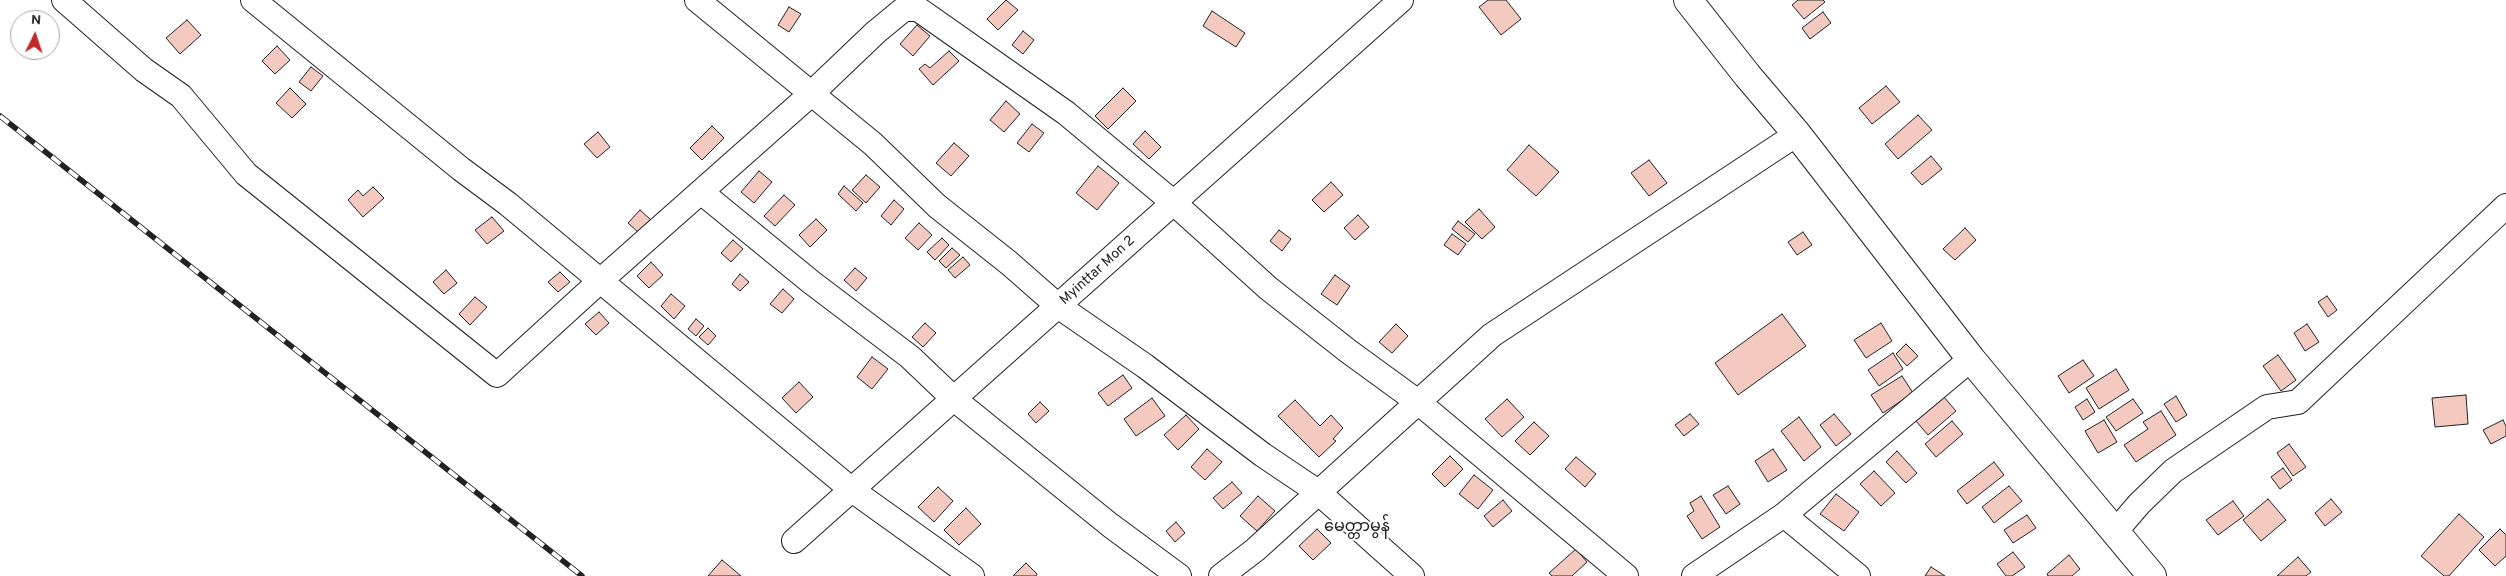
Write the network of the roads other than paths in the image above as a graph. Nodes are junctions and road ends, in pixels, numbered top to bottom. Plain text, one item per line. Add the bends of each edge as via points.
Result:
1 (64, 0) edge
2 (253, 0) edge
3 (697, 0) edge
4 (1401, 0) edge
5 (1688, 0) edge
6 (922, 4) edge
7 (810, 95) junction
8 (1797, 134) junction
9 (701, 192) junction
10 (1174, 203) junction
11 (2506, 206) edge
12 (600, 280) junction
13 (1058, 306) junction
14 (1971, 359) junction
15 (954, 399) junction
16 (1418, 402) junction
17 (852, 490) junction
18 (1318, 492) junction
19 (1784, 515) junction
20 (2115, 532) junction
21 (794, 541) dead end
22 (972, 576) edge
23 (1179, 576) edge
24 (1221, 576) edge
25 (1412, 576) edge
26 (1626, 576) edge
27 (1694, 576) edge
28 (1858, 576) edge
29 (2152, 576) edge

1 - 12 street via 144,70 181,96 246,174 497,375
2 - 12 street
3 - 7 street
4 - 10 street, Myinttar Mon 2
5 - 8 highway
6 - 7 street via 904,10 876,32
6 - 10 street via 1066,113
7 - 9 street
7 - 13 street via 873,144 937,206
8 - 14 highway
8 - 16 street via 1492,335
9 - 12 street
9 - 15 street via 910,357
10 - 13 street, Myinttar Mon 2
10 - 16 street via 1268,288
11 - 20 street via 2298,402 2267,407 2173,471
12 - 17 street
13 - 15 street, Myinttar Mon 2
13 - 18 street
14 - 19 street
14 - 20 highway
15 - 17 street, Myinttar Mon 2
15 - 23 street via 1110,525
16 - 18 street
16 - 26 street
17 - 21 street, Myinttar Mon 2
17 - 22 street
18 - 24 street via 1255,550
18 - 25 street
19 - 27 street
19 - 28 street
20 - 29 highway

